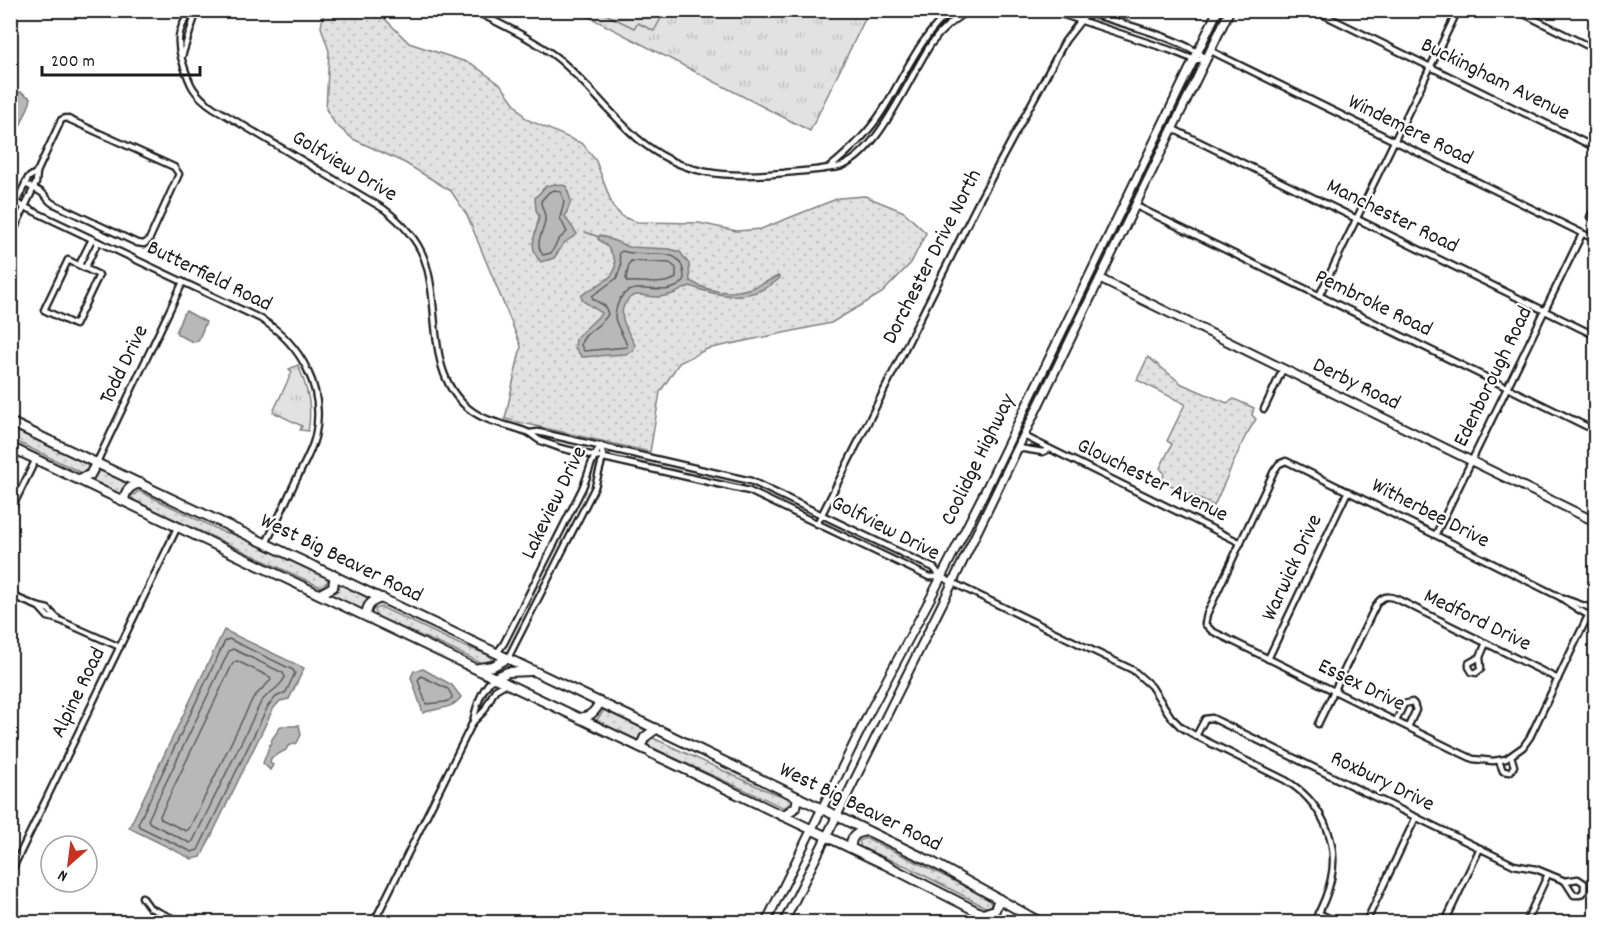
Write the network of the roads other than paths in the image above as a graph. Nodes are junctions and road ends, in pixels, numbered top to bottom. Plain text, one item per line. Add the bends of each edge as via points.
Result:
1 (177, 10) edge
2 (472, 10) edge
3 (952, 10) edge
4 (969, 10) edge
5 (1049, 10) edge
6 (1080, 10) edge
7 (1218, 10) edge
8 (1230, 10) edge
9 (1314, 10) edge
10 (1458, 10) edge
11 (1516, 10) edge
12 (196, 11) edge
13 (1088, 12) edge
14 (187, 17) junction
15 (1080, 21) junction
16 (1596, 50) edge
17 (1211, 51) junction
18 (1198, 52) junction
19 (182, 58) junction
20 (1207, 59) junction
21 (1195, 60) junction
22 (1431, 67) junction
23 (1173, 129) junction
24 (1395, 142) junction
25 (1596, 148) edge
26 (829, 168) junction
27 (37, 172) junction
28 (25, 184) junction
29 (34, 188) junction
30 (13, 202) edge
31 (1136, 206) junction
32 (25, 207) junction
33 (1596, 207) edge
34 (10, 215) edge
35 (1590, 217) dead end
36 (1357, 219) junction
37 (13, 224) edge
38 (10, 233) edge
39 (1582, 234) junction
40 (95, 240) junction
41 (1596, 240) edge
42 (79, 265) junction
43 (85, 268) junction
44 (1100, 279) junction
45 (183, 282) junction
46 (1319, 296) junction
47 (1545, 311) junction
48 (1070, 316) junction
49 (1079, 324) junction
50 (1596, 336) edge
51 (1283, 369) junction
52 (1507, 388) junction
53 (1264, 409) dead end
54 (10, 422) edge
55 (1596, 431) edge
56 (530, 433) junction
57 (1024, 436) junction
58 (601, 446) junction
59 (10, 447) edge
60 (1018, 448) junction
61 (1049, 449) junction
62 (593, 455) junction
63 (603, 457) junction
64 (36, 459) junction
65 (1471, 461) junction
66 (96, 462) junction
67 (79, 479) junction
68 (141, 483) junction
69 (987, 487) junction
70 (1348, 491) junction
71 (994, 496) junction
72 (124, 501) junction
73 (10, 512) edge
74 (822, 515) junction
75 (1596, 522) edge
76 (818, 524) junction
77 (178, 526) junction
78 (1436, 534) junction
79 (266, 543) junction
80 (1241, 543) junction
81 (335, 575) junction
82 (941, 577) junction
83 (952, 582) junction
84 (320, 594) junction
85 (10, 595) edge
86 (1560, 597) junction
87 (382, 598) junction
88 (1594, 609) edge
89 (366, 616) junction
90 (1588, 616) junction
91 (1596, 620) edge
92 (1486, 643) junction
93 (120, 647) junction
94 (497, 653) junction
95 (1480, 657) dead end
96 (508, 658) junction
97 (1268, 659) junction
98 (474, 668) junction
99 (891, 670) junction
100 (534, 671) junction
101 (494, 678) junction
102 (1558, 679) junction
103 (506, 683) junction
104 (902, 683) junction
105 (1334, 691) junction
106 (600, 702) junction
107 (579, 718) junction
108 (473, 722) junction
109 (1396, 722) junction
110 (1318, 724) dead end
111 (1408, 727) junction
112 (659, 730) junction
113 (1196, 736) junction
114 (646, 750) junction
115 (848, 756) junction
116 (1508, 758) junction
117 (1499, 761) junction
118 (861, 765) junction
119 (798, 797) junction
120 (822, 809) junction
121 (836, 815) junction
122 (783, 816) junction
123 (1416, 817) junction
124 (812, 830) junction
125 (868, 831) junction
126 (826, 836) junction
127 (851, 848) junction
128 (1480, 848) junction
129 (10, 874) edge
130 (1548, 874) junction
131 (1565, 881) junction
132 (142, 897) dead end
133 (778, 899) junction
134 (999, 899) junction
135 (790, 909) junction
136 (1318, 913) junction
137 (981, 914) junction
138 (1026, 916) junction
139 (181, 922) edge
140 (374, 922) edge
141 (766, 922) edge
142 (784, 922) edge
143 (998, 922) edge
144 (1013, 922) edge
145 (1040, 922) edge
146 (1314, 922) edge
147 (1338, 922) edge
148 (1366, 922) edge
149 (1445, 922) edge
150 (1526, 922) edge

1 - 14 street
2 - 26 street via 558,58 637,138 672,161 728,176
3 - 26 street via 925,38 873,123
4 - 26 street via 930,46 873,139 846,165
5 - 15 street
6 - 13 street
7 - 18 main road, Coolidge Highway
8 - 17 main road, Coolidge Highway
9 - 22 street, Buckingham Avenue
10 - 22 street
11 - 16 street
12 - 14 street
12 - 19 street
13 - 15 street, Dorchester Drive North
13 - 18 street
14 - 19 street, Golfview Drive via 177,39
15 - 21 street
15 - 74 street, Dorchester Drive North via 1065,41 976,207
17 - 20 main road, Coolidge Highway
17 - 24 street, Windemere Road
18 - 20 street
18 - 21 main road, Coolidge Highway
19 - 56 street, Golfview Drive via 187,80 207,104 384,209 406,227 424,258 441,362 449,386 477,415
20 - 21 street
20 - 23 main road, Coolidge Highway
21 - 48 main road, Coolidge Highway
22 - 24 street
22 - 25 street, Buckingham Avenue
23 - 31 main road, Coolidge Highway
23 - 36 street, Manchester Road
24 - 36 street
24 - 39 street, Windemere Road
27 - 28 street
27 - 29 street
27 - 29 street via 66,118 174,167 179,174 144,244 48,201
28 - 29 street
28 - 30 street
29 - 32 street
30 - 32 street, Butterfield Road
30 - 34 street
31 - 44 main road, Coolidge Highway
31 - 46 street, Pembroke Road
32 - 37 street
32 - 40 street, Butterfield Road
33 - 35 street
36 - 46 street
36 - 47 street, Manchester Road
37 - 38 street
39 - 41 street, Windemere Road
39 - 47 street, Edenborough Road
40 - 42 street
40 - 43 street
40 - 45 street, Butterfield Road
42 - 43 street
42 - 43 street via 68,260 44,310 75,325 99,275
44 - 49 main road, Coolidge Highway
44 - 51 main road, Derby Road
45 - 66 street, Todd Drive
45 - 79 street, Butterfield Road via 277,330 296,350 311,380 317,406 315,437
46 - 52 street, Pembroke Road
47 - 50 street, Manchester Road
47 - 52 street, Edenborough Road
48 - 49 main road
48 - 69 main road, Coolidge Highway
49 - 57 main road, Coolidge Highway
51 - 53 street
51 - 65 main road, Derby Road
52 - 55 street, Pembroke Road
52 - 65 street, Edenborough Road
54 - 66 main road, West Big Beaver Road
56 - 58 street, Golfview Drive
56 - 62 street, Golfview Drive via 549,444
57 - 60 main road, Coolidge Highway
57 - 61 street, Glouchester Avenue
58 - 62 street, Lakeview Drive
58 - 63 street, Lakeview Drive
58 - 74 street, Golfview Drive via 748,480
59 - 64 main road, West Big Beaver Road
60 - 61 street, Glouchester Avenue via 1043,452
60 - 71 main road, Coolidge Highway
61 - 80 street, Glouchester Avenue
62 - 63 street, Golfview Drive
62 - 94 street, Lakeview Drive via 583,488
63 - 76 street, Golfview Drive via 745,490
63 - 96 street, Lakeview Drive via 593,492
64 - 67 main road, West Big Beaver Road
64 - 73 street
65 - 75 main road, Derby Road
65 - 78 street, Edenborough Road
66 - 67 main road via 90,475
66 - 68 main road, West Big Beaver Road
67 - 72 main road, West Big Beaver Road
68 - 72 main road via 130,487
68 - 79 main road, West Big Beaver Road
69 - 71 main road via 987,493
69 - 82 main road, Coolidge Highway
70 - 78 street, Witherbee Drive
70 - 80 street, Witherbee Drive via 1286,461 1279,464
70 - 97 street, Warwick Drive
71 - 83 main road, Coolidge Highway
72 - 77 main road, West Big Beaver Road
74 - 76 street, Dorchester Drive North
74 - 82 street, Golfview Drive via 933,568
76 - 82 street, Golfview Drive via 929,577
77 - 84 main road, West Big Beaver Road
77 - 93 street, Alpine Road
78 - 86 street, Witherbee Drive
79 - 81 main road, West Big Beaver Road
80 - 97 street, Essex Drive via 1206,618 1206,626
81 - 84 main road via 333,587
81 - 87 main road, West Big Beaver Road
82 - 83 street, Golfview Drive
82 - 99 main road, Coolidge Highway
83 - 104 main road, Coolidge Highway
83 - 113 street, Golfview Drive via 1133,670 1151,686 1176,722
84 - 89 main road, West Big Beaver Road
85 - 93 street via 39,608 45,616
86 - 88 street, Witherbee Drive
86 - 90 street, Witherbee Drive
87 - 89 main road via 368,606
87 - 94 main road, West Big Beaver Road
88 - 90 street
89 - 98 main road, West Big Beaver Road
90 - 91 street, Witherbee Drive
90 - 102 street
92 - 95 street
92 - 102 street, Medford Drive
92 - 105 street, Medford Drive via 1397,599 1381,597
93 - 129 street, Alpine Road
94 - 96 main road, West Big Beaver Road
96 - 98 main road via 487,668
96 - 100 main road, West Big Beaver Road
97 - 105 street, Essex Drive
98 - 101 main road, West Big Beaver Road
99 - 104 main road via 901,674
99 - 115 main road, Coolidge Highway
100 - 101 main road via 508,672
100 - 106 main road, West Big Beaver Road
101 - 103 main road, West Big Beaver Road
101 - 108 street via 486,686
102 - 116 street via 1528,741
103 - 107 main road, West Big Beaver Road
103 - 108 street via 495,690
104 - 118 main road, Coolidge Highway
105 - 109 street, Essex Drive
105 - 110 street
106 - 107 main road via 594,712
106 - 112 main road, West Big Beaver Road
107 - 114 main road, West Big Beaver Road
108 - 140 street
109 - 111 street, Essex Drive
109 - 111 street via 1404,704 1412,702 1416,710
111 - 117 street, Essex Drive via 1473,759
112 - 114 main road via 648,733
112 - 119 main road, West Big Beaver Road
113 - 123 street, Roxbury Drive via 1205,719 1212,718
113 - 136 street, Golfview Drive via 1292,784 1318,811 1328,831 1333,858 1331,882
114 - 122 main road, West Big Beaver Road
115 - 118 main road via 851,762
115 - 120 main road, Coolidge Highway
116 - 117 street, Essex Drive
116 - 117 street via 1514,766 1510,772 1503,771
118 - 121 main road, Coolidge Highway
119 - 120 main road, West Big Beaver Road
119 - 122 main road via 796,807
120 - 121 main road, West Big Beaver Road
120 - 124 main road, Coolidge Highway
121 - 125 main road, West Big Beaver Road
121 - 126 main road, Coolidge Highway
122 - 124 main road, West Big Beaver Road
123 - 128 street, Roxbury Drive
123 - 148 street
124 - 126 main road, West Big Beaver Road
124 - 133 main road, Coolidge Highway
125 - 127 main road via 858,832
125 - 134 main road, West Big Beaver Road
126 - 127 main road, West Big Beaver Road
126 - 135 main road, Coolidge Highway
127 - 137 main road, West Big Beaver Road
128 - 130 street, Roxbury Drive via 1514,865
128 - 149 street
130 - 131 street, Roxbury Drive
130 - 150 street
131 - 131 street, Roxbury Drive via 1574,895 1584,891 1584,884 1578,879
132 - 139 street via 150,908
133 - 135 main road via 788,901
133 - 141 main road, Coolidge Highway
134 - 137 main road via 995,910
134 - 138 main road, West Big Beaver Road
135 - 142 main road, Coolidge Highway
136 - 146 street, Golfview Drive
136 - 147 street
137 - 143 main road, West Big Beaver Road
138 - 144 main road
138 - 145 main road, West Big Beaver Road

